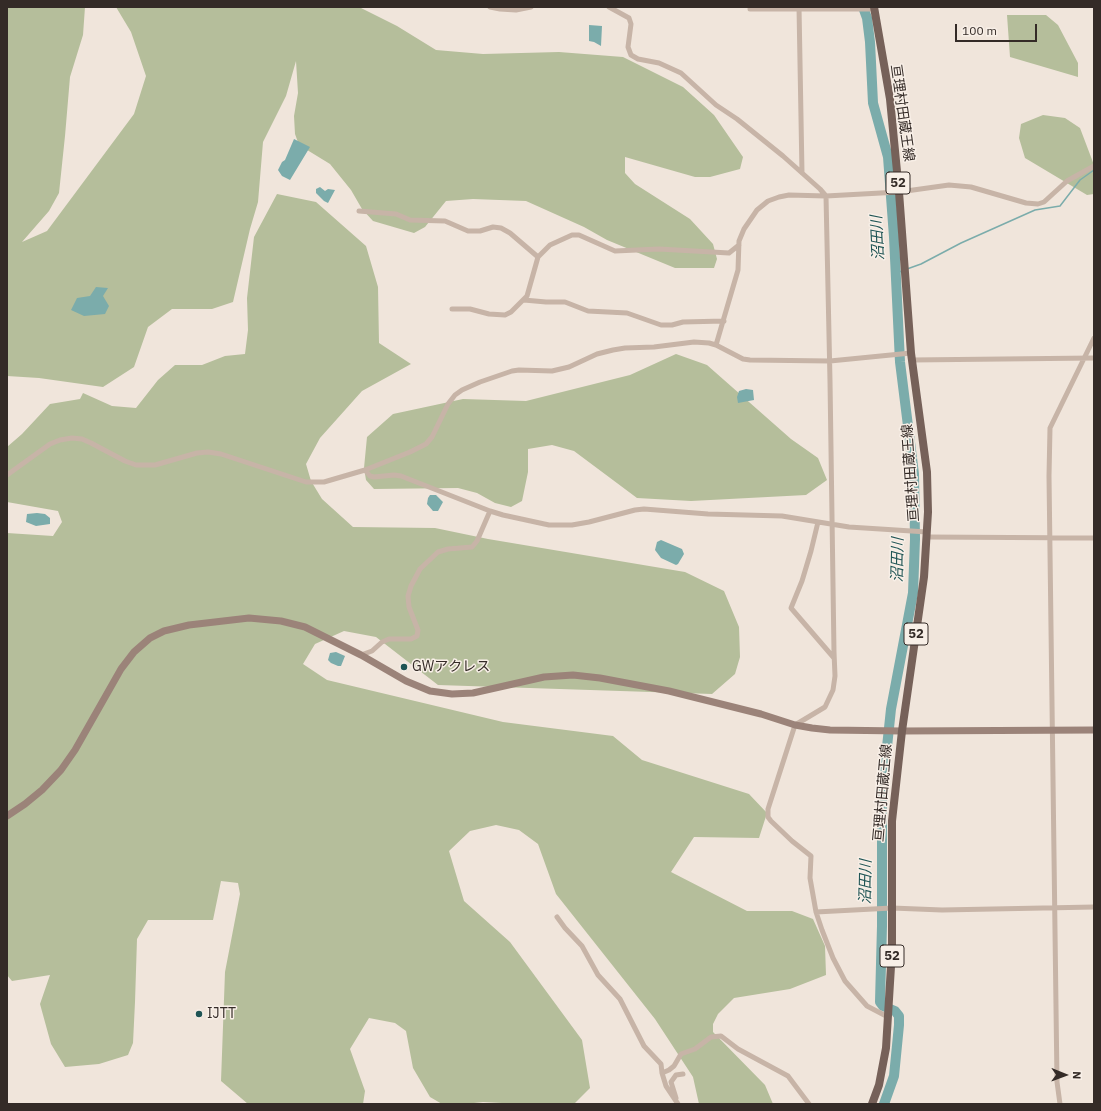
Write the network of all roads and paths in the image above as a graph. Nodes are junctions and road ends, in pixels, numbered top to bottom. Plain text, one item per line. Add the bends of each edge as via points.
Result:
1 (490, 7) edge
2 (532, 7) edge
3 (609, 7) edge
4 (799, 8) edge
5 (874, 8) edge
6 (750, 9) dead end
7 (1094, 166) edge
8 (802, 173) junction
9 (899, 192) junction
10 (826, 196) junction
11 (359, 211) dead end
12 (739, 245) junction
13 (538, 257) junction
14 (524, 300) junction
15 (452, 309) dead end
16 (724, 321) junction
17 (1094, 338) edge
18 (716, 345) junction
19 (912, 357) junction
20 (1094, 358) edge
21 (1084, 359) junction
22 (830, 361) junction
23 (365, 470) junction
24 (7, 475) edge
25 (490, 511) junction
26 (818, 522) junction
27 (832, 524) junction
28 (927, 534) junction
29 (1051, 538) junction
30 (1094, 538) edge
31 (361, 654) junction
32 (835, 658) junction
33 (795, 725) junction
34 (1052, 730) junction
35 (1094, 730) edge
36 (902, 731) junction
37 (7, 816) edge
38 (1094, 907) edge
39 (892, 908) junction
40 (1055, 908) junction
41 (816, 912) junction
42 (557, 917) dead end
43 (888, 1015) junction
44 (662, 1073) junction
45 (683, 1074) dead end
46 (677, 1102) edge
47 (809, 1104) edge
48 (872, 1104) edge
49 (1060, 1104) edge

1 - 2 street via 516,10
3 - 8 street via 630,18 628,46 631,55 681,73 716,105
4 - 5 street
4 - 6 street
4 - 8 street
5 - 9 main road, 亘理村田蔵王線 / 52 via 890,99
7 - 9 street via 1067,181 1044,202 1038,204 964,186 949,185
8 - 10 street
9 - 10 street
9 - 19 main road, 亘理村田蔵王線 / 52
10 - 12 street via 789,195 768,201 756,210 744,229
10 - 22 street
11 - 13 street via 396,214 410,220 445,221 468,230 501,228
12 - 13 street via 730,253 673,249 615,251 579,235 572,235 550,245
12 - 16 street via 738,270
13 - 14 street
14 - 15 street via 504,315 470,309
14 - 16 street via 565,302 588,311 627,312 661,325
16 - 18 street
17 - 21 street
18 - 22 street via 750,360
18 - 23 street via 694,342 654,348 619,349 597,354 552,371 512,370 462,390 455,396 426,444
19 - 21 street
19 - 22 street
19 - 28 main road, 亘理村田蔵王線 / 52 via 927,472
20 - 21 street
21 - 29 street via 1050,428
22 - 27 street
23 - 24 street via 324,482 306,482 208,452 155,465 136,465 82,439 72,438 50,444
23 - 25 street via 374,477 401,476
25 - 26 street via 549,525 572,525 644,509 782,516
25 - 31 street via 472,547 438,552 420,569 408,596 409,607 418,630 417,636 389,639 372,651
26 - 27 street
26 - 32 street via 809,558 791,608
27 - 28 street
27 - 32 street
28 - 29 street
28 - 36 main road, 亘理村田蔵王線 / 52 via 921,605
29 - 30 street
29 - 34 street
31 - 33 street via 406,681 430,691 473,693 544,677 572,674 669,691
31 - 37 street via 305,627 281,621 249,618 189,625 164,631 150,638 134,652 121,669 61,770 42,790
32 - 33 street via 833,690 825,707
33 - 36 street via 830,730
33 - 41 street via 768,809 768,817 811,856 810,878
34 - 35 street
34 - 36 street
34 - 40 street
36 - 39 main road, 亘理村田蔵王線 / 52 via 892,820
38 - 40 street
39 - 40 street
39 - 41 street
39 - 43 main road, 亘理村田蔵王線 / 52
40 - 49 street via 1057,1082
41 - 43 street via 845,981 867,1006
42 - 44 street via 582,946 598,975 620,999 644,1046 661,1064
43 - 48 main road, 亘理村田蔵王線 / 52 via 883,1068
44 - 46 street via 666,1086
44 - 47 street via 674,1066 681,1054 695,1049 711,1037 721,1036 738,1049 788,1076
45 - 46 street via 676,1075 671,1082

